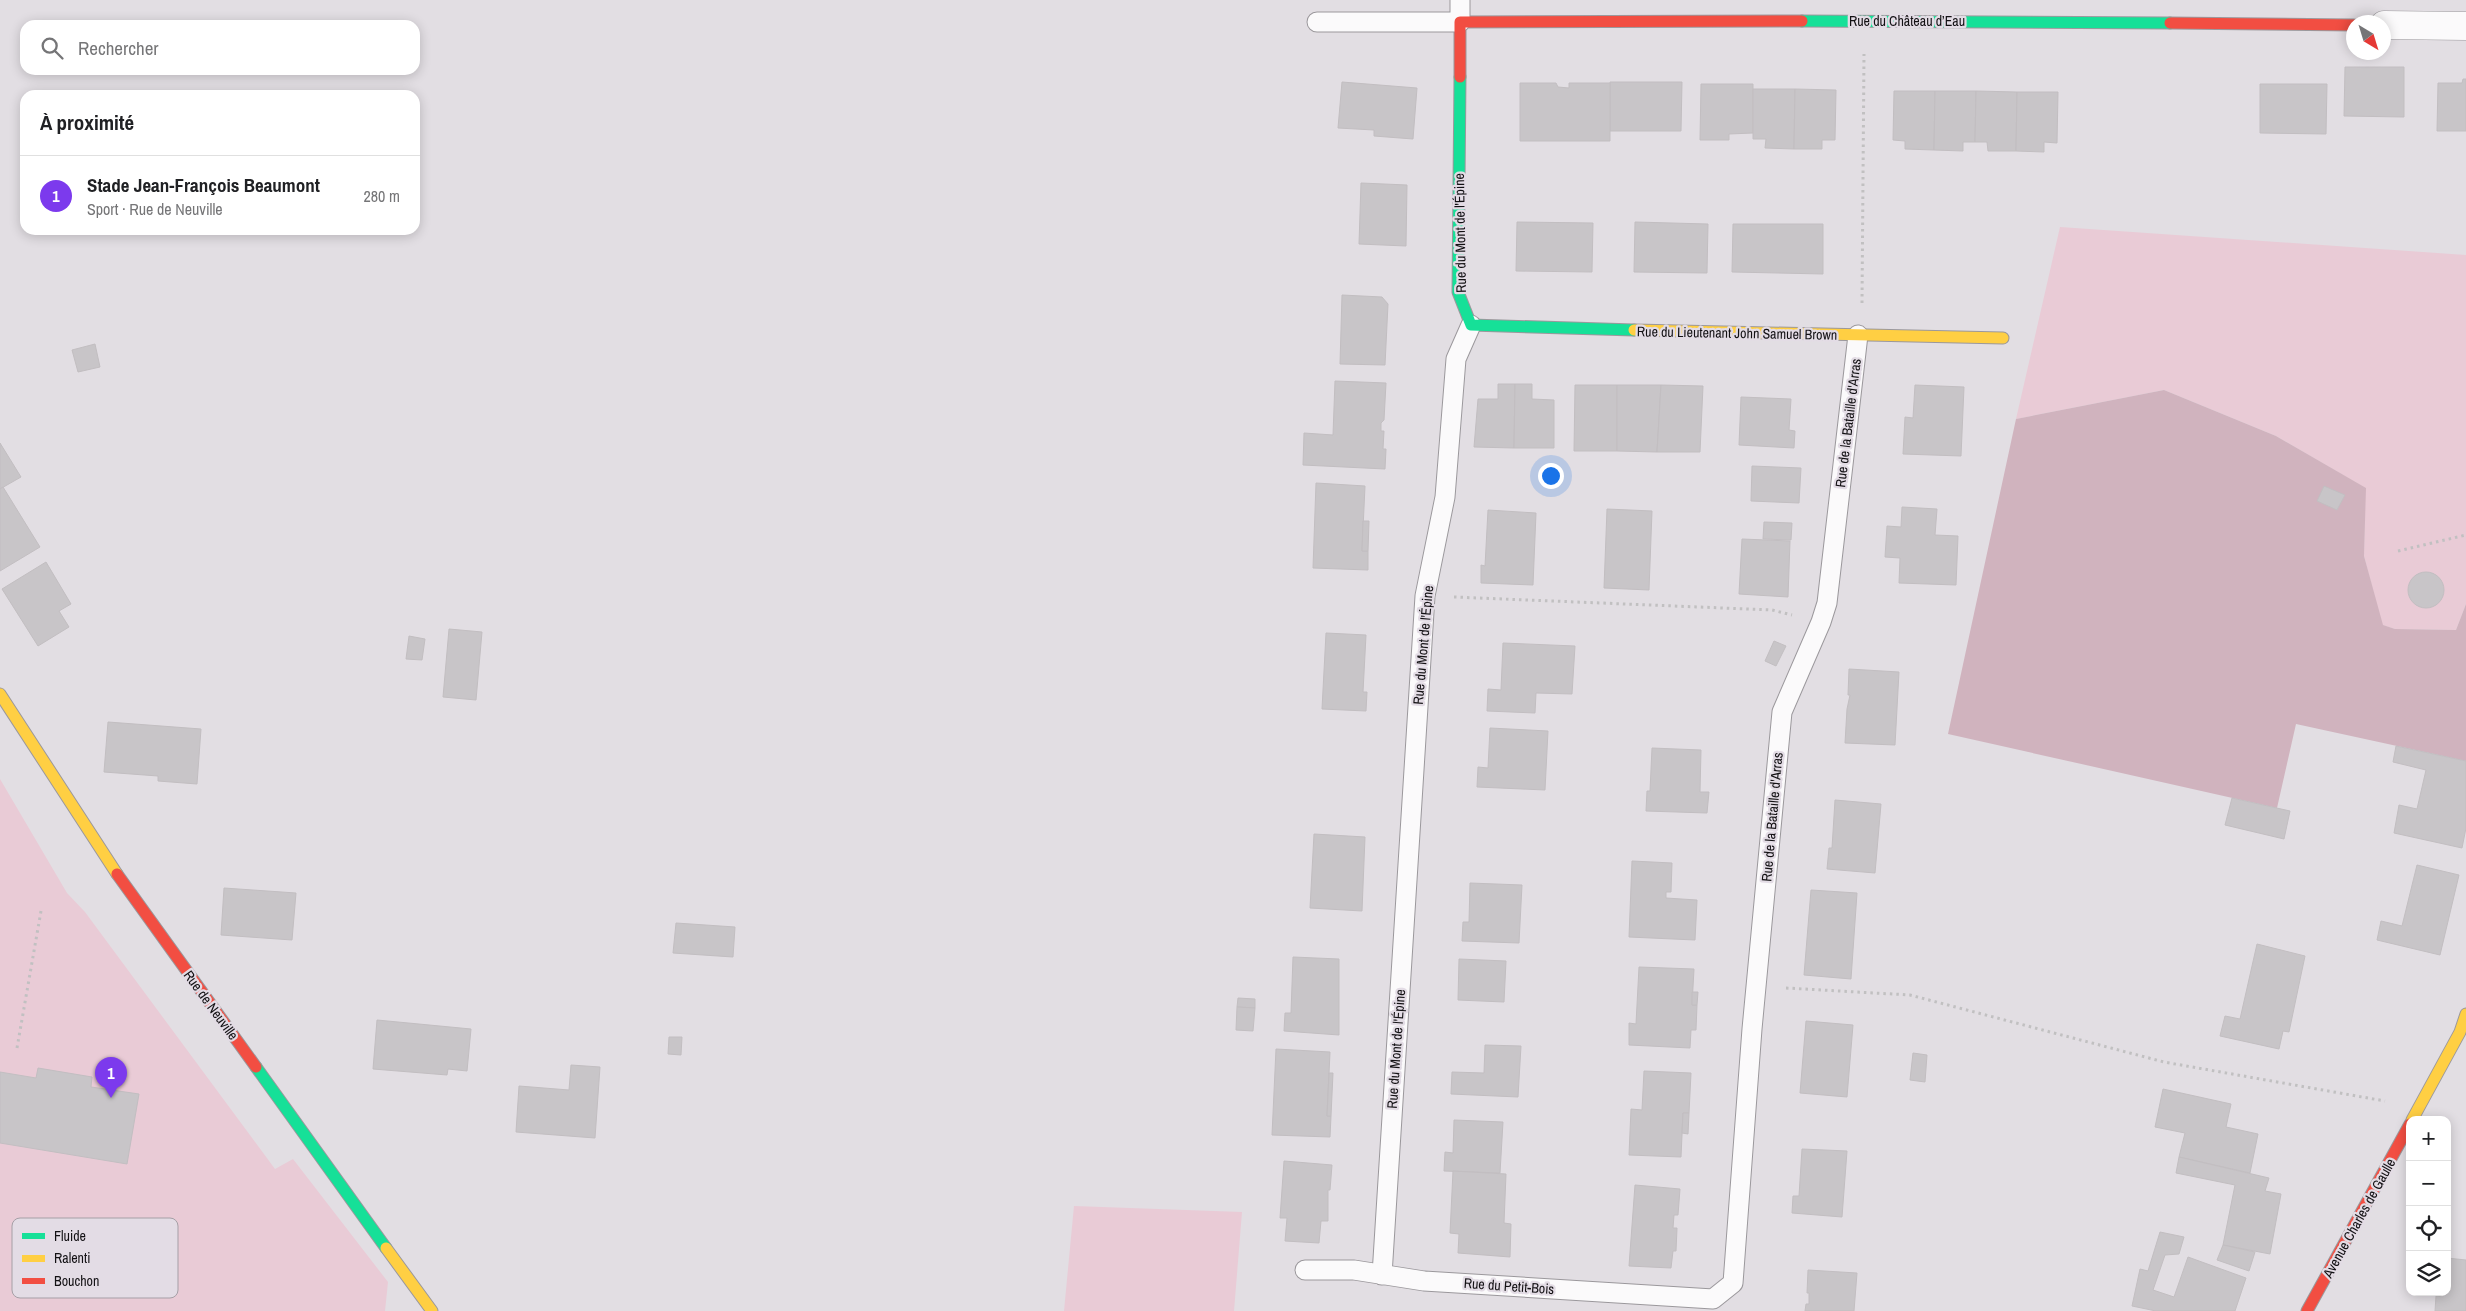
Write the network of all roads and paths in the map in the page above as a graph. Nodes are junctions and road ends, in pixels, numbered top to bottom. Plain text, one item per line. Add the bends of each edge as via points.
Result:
1 (1460, 0) edge
2 (1864, 21) junction
3 (1317, 22) dead end
4 (1460, 22) junction
5 (2346, 25) edge
6 (2391, 25) edge
7 (2466, 26) edge
8 (1471, 325) junction
9 (1858, 335) junction
10 (2004, 338) dead end
11 (2466, 535) edge
12 (2398, 551) dead end
13 (1425, 596) junction
14 (1822, 622) junction
15 (0, 694) edge
16 (42, 910) dead end
17 (1755, 989) junction
18 (2466, 1014) edge
19 (16, 1048) dead end
20 (2419, 1107) junction
21 (2414, 1116) edge
22 (2406, 1131) edge
23 (1306, 1270) dead end
24 (1382, 1276) junction
25 (1713, 1299) joint
26 (432, 1311) edge
27 (2307, 1311) edge

1 - 4 lane
2 - 4 street, Rue du Château d’Eau
2 - 5 street, Rue du Château d’Eau
2 - 9 path via 1862,313
3 - 4 lane
4 - 8 street, Rue du Mont de l'Épine via 1458,292
6 - 7 street
8 - 9 street, Rue du Lieutenant John Samuel Brown
8 - 13 lane, Rue du Mont de l'Épine via 1456,359 1445,497
9 - 10 street, Rue du Lieutenant John Samuel Brown
9 - 14 lane, Rue de la Bataille d'Arras via 1827,603
11 - 12 path
13 - 14 path via 1772,610
13 - 24 lane, Rue du Mont de l'Épine
14 - 17 lane, Rue de la Bataille d'Arras via 1782,712
15 - 26 street, Rue de Neuville via 110,864
16 - 19 path
17 - 20 path via 1795,988 1910,995 2164,1062
17 - 25 lane, Rue de la Bataille d'Arras via 1733,1283
18 - 20 street via 2460,1032
20 - 21 street
22 - 27 street, Avenue Charles de Gaulle
23 - 24 lane, Rue du Petit-Bois via 1354,1270
24 - 25 lane, Rue du Petit-Bois

